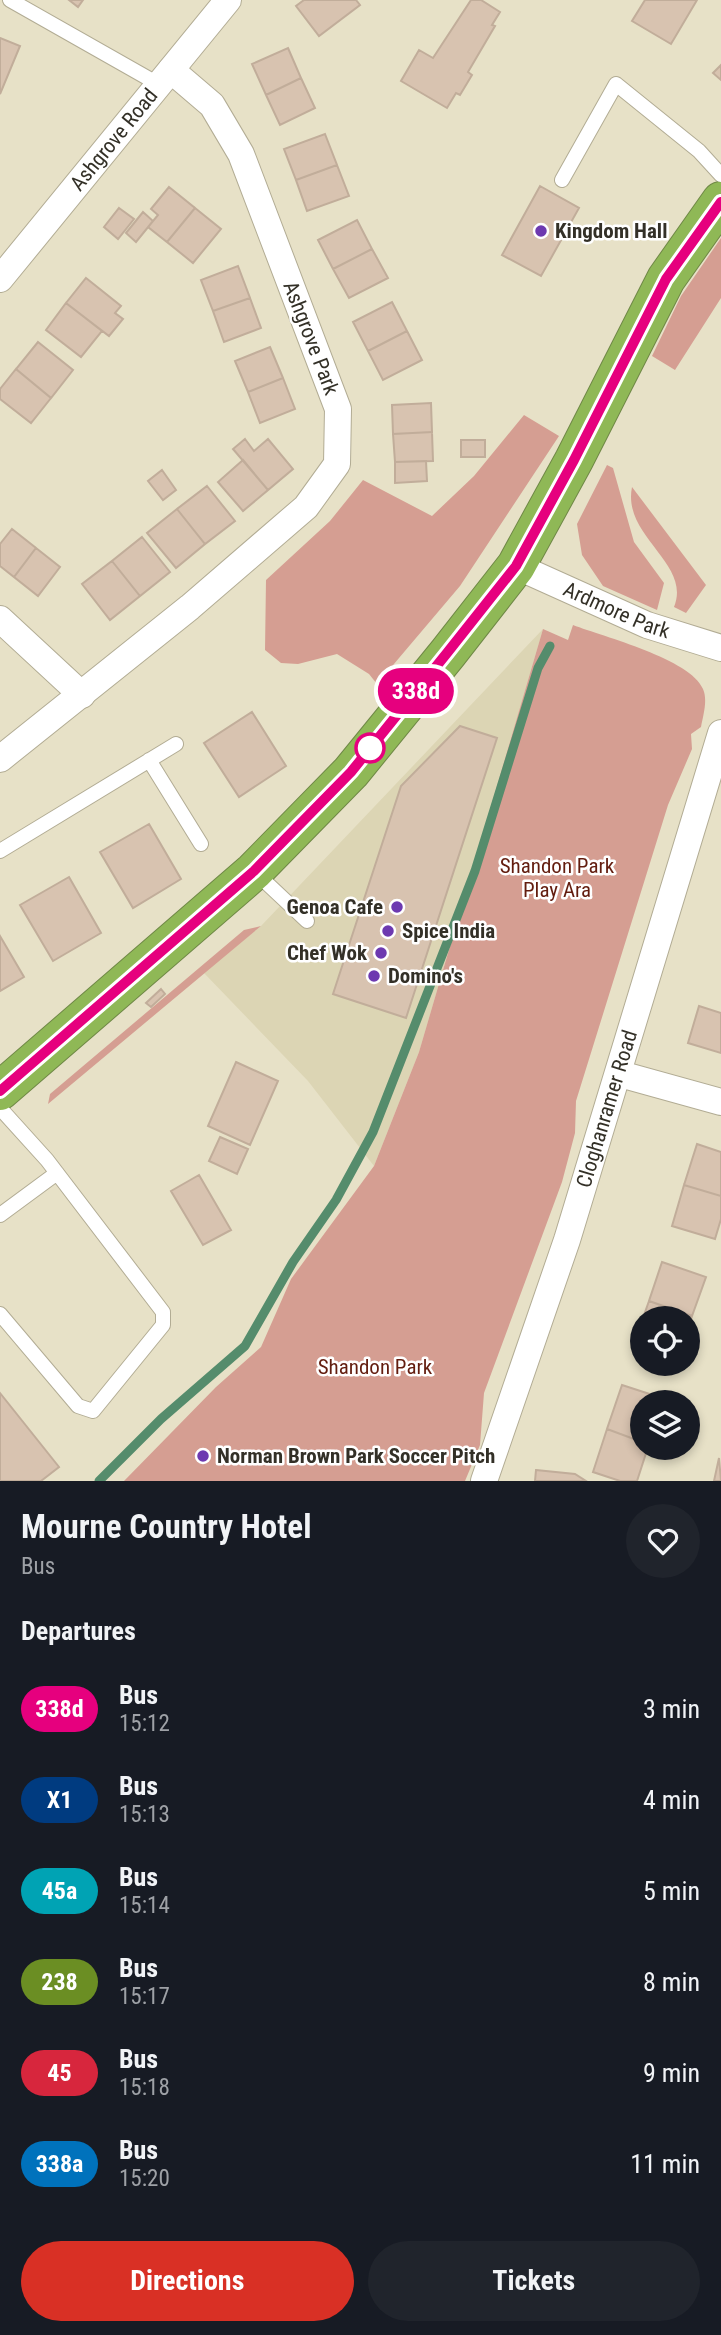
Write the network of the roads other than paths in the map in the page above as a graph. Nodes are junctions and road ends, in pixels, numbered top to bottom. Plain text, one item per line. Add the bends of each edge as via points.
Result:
1 (10, 0) edge
2 (228, 0) edge
3 (165, 77) junction
4 (721, 176) edge
5 (562, 180) dead end
6 (721, 201) edge
7 (0, 279) edge
8 (516, 566) junction
9 (0, 620) edge
10 (721, 648) edge
11 (82, 695) junction
12 (721, 733) edge
13 (176, 744) dead end
14 (0, 759) edge
15 (149, 760) junction
16 (201, 844) dead end
17 (0, 851) edge
18 (254, 871) junction
19 (307, 921) dead end
20 (620, 1073) junction
21 (0, 1091) edge
22 (721, 1102) edge
23 (0, 1108) edge
24 (57, 1173) junction
25 (0, 1215) edge
26 (0, 1314) edge
27 (484, 1481) edge

1 - 3 lane
2 - 3 street, Ashgrove Road
3 - 7 street, Ashgrove Road
3 - 11 street, Ashgrove Park via 212,105 241,154 338,408 337,464 306,507
4 - 5 lane via 699,150 616,84
6 - 8 highway via 666,279
8 - 10 street, Ardmore Park via 647,625
8 - 18 highway via 351,772
9 - 11 street
11 - 14 street, Ashgrove Park
12 - 20 street, Cloghanramer Road
13 - 15 lane
15 - 16 lane
15 - 17 lane
18 - 19 lane
18 - 21 highway
20 - 22 street
20 - 27 street, Cloghanramer Road
23 - 24 lane
24 - 25 lane
24 - 26 lane via 163,1312 163,1325 93,1410 78,1406

